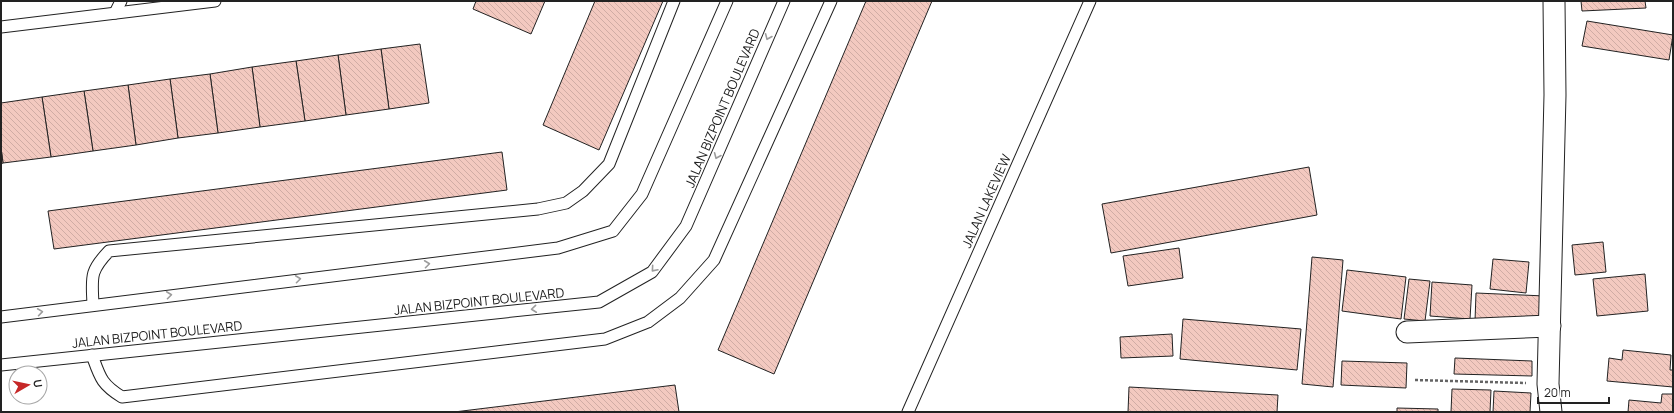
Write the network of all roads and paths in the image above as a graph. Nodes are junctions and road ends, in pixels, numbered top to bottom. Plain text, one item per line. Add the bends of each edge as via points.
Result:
1 (121, 1) edge
2 (215, 1) edge
3 (674, 1) edge
4 (726, 1) edge
5 (784, 1) edge
6 (831, 1) edge
7 (1090, 1) edge
8 (1554, 1) edge
9 (115, 13) junction
10 (1, 27) edge
11 (93, 305) junction
12 (1, 317) edge
13 (1550, 326) junction
14 (1407, 332) dead end
15 (92, 355) junction
16 (1, 365) edge
17 (1416, 380) dead end
18 (1548, 384) junction
19 (908, 412) edge
20 (1551, 412) edge

1 - 9 lane
2 - 9 lane
3 - 11 lane via 609,164 583,192 566,203 538,209 109,251 97,263 92,278
11 -> 4 lane via 558,248 613,231 642,194
5 -> 15 lane, JALAN BIZPOINT BOULEVARD via 686,226 652,272 599,302
6 - 15 lane via 714,260 680,298 648,322 605,339 122,397 101,380
7 - 19 lane, JALAN LAKEVIEW
8 - 13 street via 1555,95
9 - 10 lane
12 -> 11 lane
13 - 14 street
13 - 18 street
15 - 16 lane, JALAN BIZPOINT BOULEVARD
17 - 18 path
18 - 20 street

